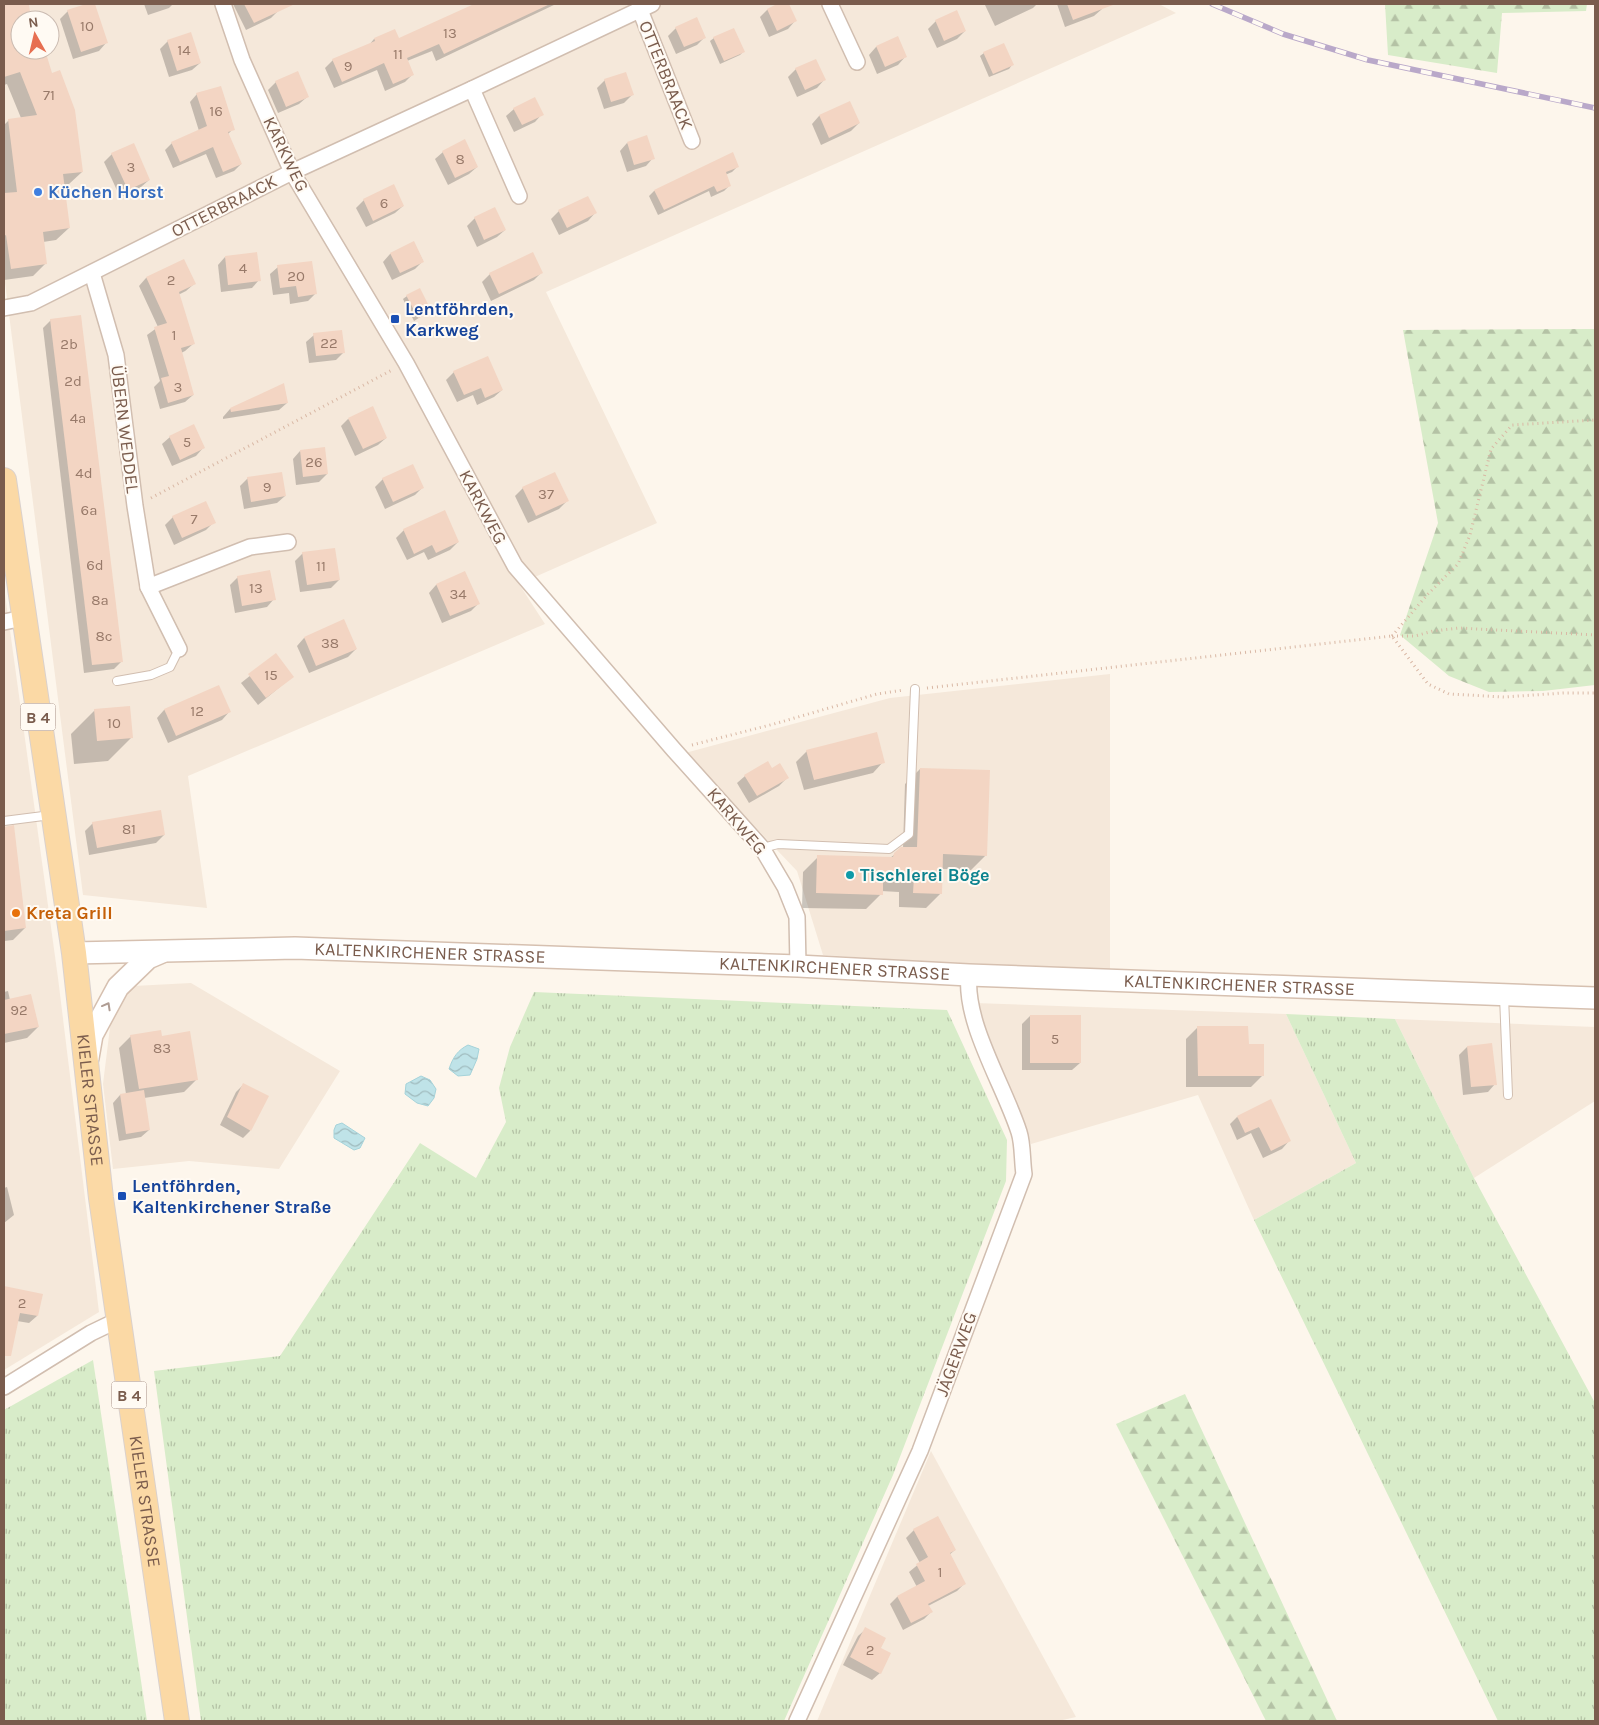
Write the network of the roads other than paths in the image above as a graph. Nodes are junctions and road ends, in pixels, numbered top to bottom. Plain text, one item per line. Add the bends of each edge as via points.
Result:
1 (223, 4) edge
2 (830, 4) edge
3 (646, 7) edge
4 (857, 62) dead end
5 (472, 90) junction
6 (692, 141) dead end
7 (292, 172) junction
8 (519, 196) dead end
9 (92, 273) junction
10 (4, 308) edge
11 (4, 480) edge
12 (288, 542) dead end
13 (148, 587) junction
14 (13, 620) edge
15 (179, 649) joint
16 (117, 681) dead end
17 (915, 689) road end
18 (53, 814) junction
19 (4, 821) edge
20 (762, 848) junction
21 (164, 951) junction
22 (74, 953) junction
23 (798, 966) junction
24 (969, 975) junction
25 (1504, 994) junction
26 (1595, 998) edge
27 (86, 1068) junction
28 (1508, 1095) dead end
29 (118, 1320) junction
30 (4, 1387) edge
31 (177, 1721) edge
32 (797, 1721) edge

1 - 7 street, KARKWEG via 242,60
2 - 4 street
3 - 5 street, OTTERBRAACK
3 - 6 street, OTTERBRAACK
5 - 7 street, OTTERBRAACK
5 - 8 street
7 - 9 street, OTTERBRAACK
7 - 20 street, KARKWEG via 406,363 515,566
9 - 10 street, OTTERBRAACK via 31,303
9 - 13 street, ÜBERN WEDDEL via 116,355
11 - 14 main road, KIELER STRASSE / B 4
12 - 13 street via 250,547
13 - 15 street, ÜBERN WEDDEL
14 - 18 main road, KIELER STRASSE / B 4
15 - 16 lane via 170,667 151,675
17 - 20 lane via 909,834 890,848 778,844
18 - 19 lane
18 - 22 main road, KIELER STRASSE / B 4
20 - 23 street, KARKWEG via 797,917
21 - 22 main road, KALTENKIRCHENER STRASSE
21 - 23 main road, KALTENKIRCHENER STRASSE via 295,948
27 -> 21 main road via 92,1035 118,987 148,958
22 - 27 main road, KIELER STRASSE / B 4
23 - 24 main road, KALTENKIRCHENER STRASSE
24 - 25 main road, KALTENKIRCHENER STRASSE
24 - 32 street, JÄGERWEG via 968,988 975,1021 1020,1133 1024,1174 920,1451
25 - 26 main road, KALTENKIRCHENER STRASSE
25 - 28 lane
27 - 29 main road, KIELER STRASSE / B 4
29 - 30 street
29 - 31 main road, KIELER STRASSE / B 4

